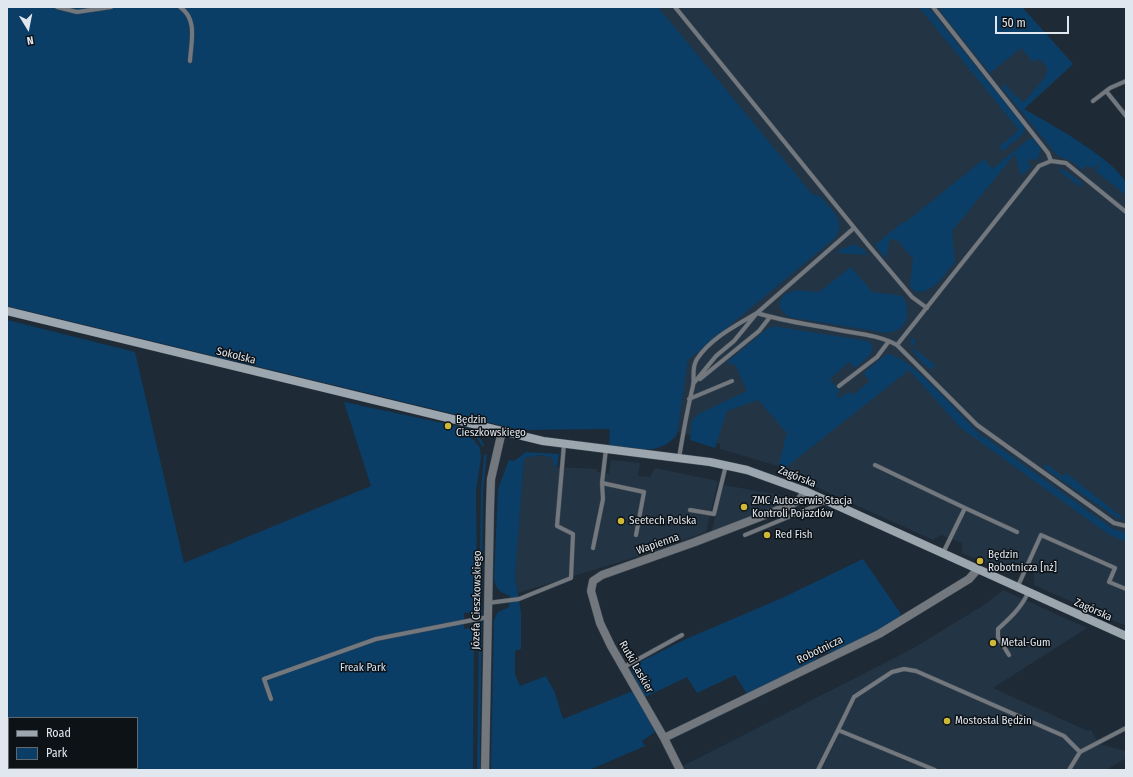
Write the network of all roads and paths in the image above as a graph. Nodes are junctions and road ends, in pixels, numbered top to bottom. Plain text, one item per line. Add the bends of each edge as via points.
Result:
1 (57, 7) edge
2 (111, 7) edge
3 (180, 7) edge
4 (675, 7) edge
5 (933, 7) edge
6 (190, 61) dead end
7 (1126, 81) edge
8 (1106, 91) junction
9 (1093, 101) dead end
10 (1126, 116) edge
11 (1051, 161) junction
12 (1126, 212) edge
13 (854, 228) junction
14 (927, 308) junction
15 (7, 311) edge
16 (757, 313) junction
17 (770, 317) junction
18 (890, 341) junction
19 (897, 345) junction
20 (732, 381) dead end
21 (693, 384) junction
22 (839, 386) dead end
23 (689, 399) junction
24 (460, 422) joint
25 (502, 431) junction
26 (564, 444) junction
27 (606, 449) junction
28 (679, 458) junction
29 (726, 465) junction
30 (875, 465) dead end
31 (602, 483) junction
32 (806, 491) junction
33 (827, 501) junction
34 (965, 508) junction
35 (690, 510) dead end
36 (1126, 526) edge
37 (1017, 532) dead end
38 (636, 535) dead end
39 (746, 535) dead end
40 (594, 548) dead end
41 (943, 554) junction
42 (977, 570) junction
43 (602, 575) joint
44 (1017, 588) junction
45 (1126, 590) edge
46 (1028, 592) junction
47 (488, 603) junction
48 (488, 618) junction
49 (682, 635) dead end
50 (1126, 636) edge
51 (1009, 655) dead end
52 (623, 668) junction
53 (272, 699) dead end
54 (1126, 728) edge
55 (838, 730) junction
56 (664, 738) junction
57 (1080, 752) junction
58 (485, 770) edge
59 (680, 770) edge
60 (818, 770) edge
61 (935, 770) edge
62 (1069, 770) edge

1 - 2 lane via 77,12
3 - 6 lane via 190,15 192,23
4 - 13 lane
5 - 11 lane via 1048,153
7 - 8 lane
8 - 9 lane
8 - 10 lane
11 - 12 lane via 1066,163
11 - 14 lane via 1039,166
13 - 14 lane via 912,297
13 - 16 lane
14 - 19 lane
15 - 24 street, Sokolska
16 - 17 lane
16 - 21 lane
16 - 21 lane via 716,338 696,360 692,370
17 - 18 lane
17 - 21 lane via 759,331
18 - 19 lane
18 - 22 lane via 877,357
19 - 36 lane via 977,425 1114,523
20 - 23 lane
21 - 23 lane
23 - 28 lane
24 - 25 street, Zagórska
25 - 26 street, Zagórska
25 - 47 street, Józefa Cieszkowskiego via 491,479
26 - 27 street, Zagórska
26 - 47 lane via 557,526 573,534 571,578 519,599
27 - 28 street, Zagórska
27 - 31 lane
28 - 29 street, Zagórska
29 - 32 street, Zagórska
29 - 35 lane via 714,514
30 - 34 lane
31 - 38 lane via 644,492
31 - 40 lane via 603,499
32 - 33 street, Zagórska
32 - 43 street, Wapienna via 791,505
33 - 39 lane
33 - 41 street, Zagórska
34 - 37 lane
34 - 41 lane
41 - 42 street, Zagórska
42 - 44 street, Zagórska
42 - 56 street, Robotnicza via 969,579 879,634
43 - 52 street, Rutki Laskier via 593,581 591,591 600,623
44 - 45 lane via 1041,535 1115,568 1109,582
44 - 46 street, Zagórska
46 - 50 street, Zagórska
46 - 51 lane via 1022,605 998,629 998,637
47 - 48 street, Józefa Cieszkowskiego
48 - 53 lane via 376,639 264,679
48 - 58 street, Józefa Cieszkowskiego
49 - 52 lane
52 - 56 street, Rutki Laskier
54 - 57 lane
55 - 57 lane via 854,697 892,672 904,669 916,671 1064,736
55 - 60 lane
55 - 61 lane
56 - 59 street, Rutki Laskier
57 - 62 lane

